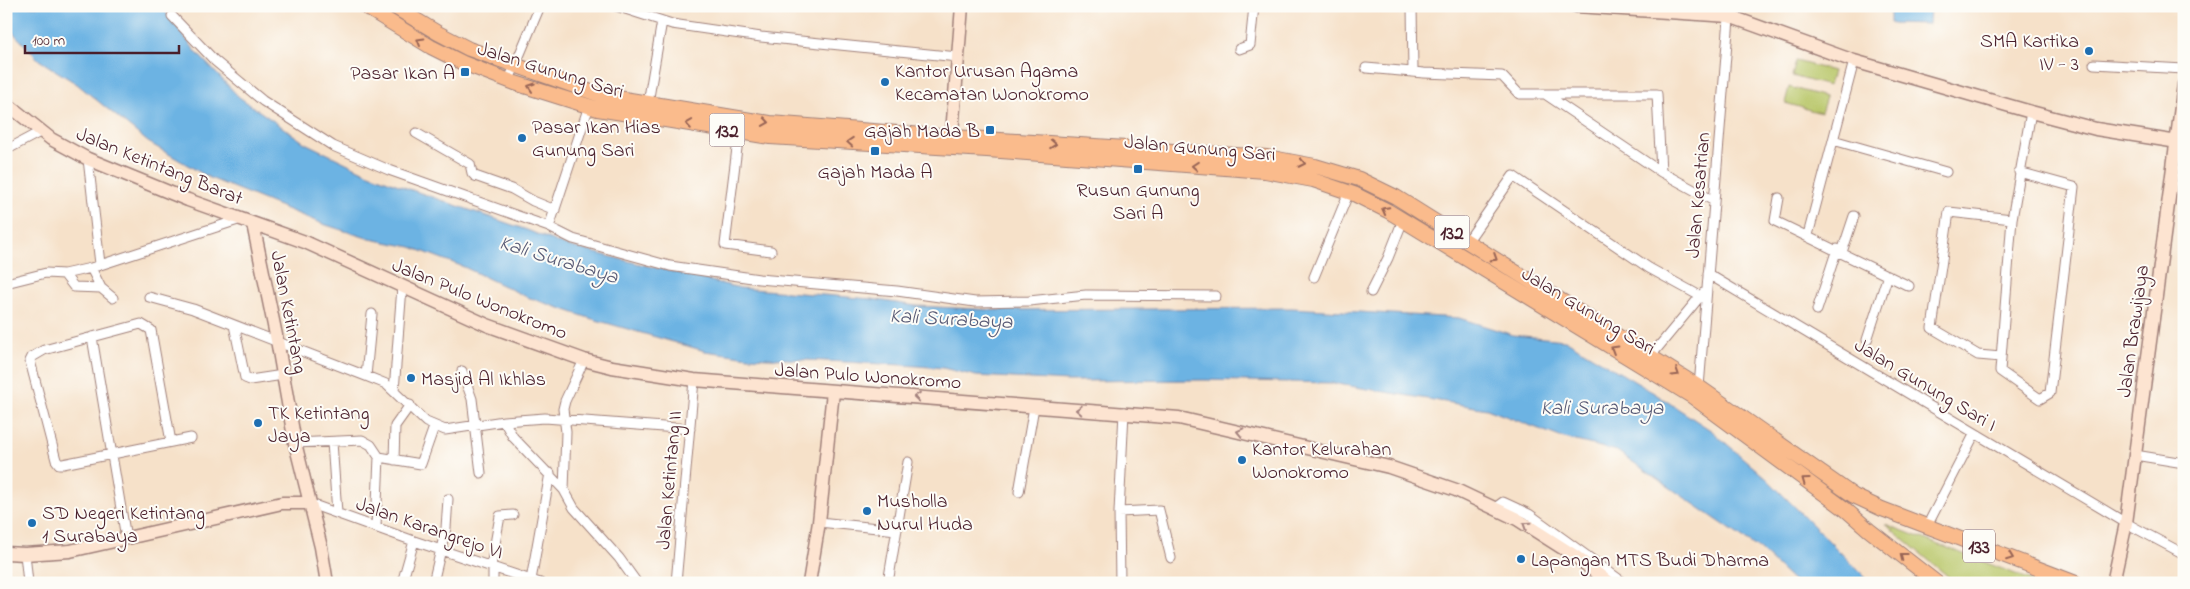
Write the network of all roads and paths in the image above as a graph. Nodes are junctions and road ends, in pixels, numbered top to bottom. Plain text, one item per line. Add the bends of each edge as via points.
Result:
1 (364, 6) edge
2 (394, 6) edge
3 (540, 6) edge
4 (616, 6) edge
5 (962, 6) edge
6 (1254, 6) edge
7 (1412, 6) edge
8 (1576, 6) edge
9 (1730, 11) edge
10 (172, 16) dead end
11 (662, 21) junction
12 (1239, 50) dead end
13 (958, 57) junction
14 (1854, 61) junction
15 (2094, 64) dead end
16 (515, 65) junction
17 (1366, 68) dead end
18 (2184, 69) edge
19 (1413, 71) junction
20 (509, 80) junction
21 (2184, 84) edge
22 (1545, 94) junction
23 (6, 103) edge
24 (648, 103) junction
25 (589, 106) junction
26 (2031, 112) junction
27 (40, 132) junction
28 (739, 132) junction
29 (416, 133) dead end
30 (1833, 140) junction
31 (952, 143) junction
32 (2180, 143) edge
33 (6, 150) edge
34 (88, 159) junction
35 (1231, 162) junction
36 (1661, 172) junction
37 (1946, 172) dead end
38 (2019, 172) junction
39 (1349, 192) junction
40 (1779, 198) dead end
41 (1714, 201) junction
42 (555, 210) junction
43 (1854, 216) dead end
44 (1403, 220) junction
45 (2012, 220) junction
46 (248, 221) junction
47 (549, 227) junction
48 (1808, 235) junction
49 (1468, 242) junction
50 (771, 251) dead end
51 (1839, 251) junction
52 (100, 264) junction
53 (91, 268) junction
54 (64, 274) junction
55 (1708, 274) junction
56 (1888, 275) junction
57 (1314, 277) dead end
58 (6, 283) edge
59 (1909, 286) dead end
60 (402, 287) junction
61 (102, 288) junction
62 (1707, 289) junction
63 (1370, 292) dead end
64 (1216, 296) dead end
65 (1700, 296) junction
66 (149, 297) dead end
67 (113, 298) dead end
68 (1556, 306) junction
69 (1817, 310) dead end
70 (372, 314) dead end
71 (234, 325) junction
72 (92, 337) junction
73 (277, 340) junction
74 (1867, 340) dead end
75 (1650, 357) junction
76 (2001, 357) junction
77 (584, 360) junction
78 (462, 371) dead end
79 (283, 375) junction
80 (366, 376) junction
81 (694, 380) junction
82 (1699, 387) junction
83 (394, 391) junction
84 (833, 392) junction
85 (410, 405) junction
86 (1034, 408) junction
87 (1124, 412) junction
88 (564, 419) junction
89 (504, 422) junction
90 (434, 427) junction
91 (476, 427) junction
92 (690, 429) junction
93 (1975, 433) junction
94 (191, 438) dead end
95 (171, 442) junction
96 (332, 442) junction
97 (295, 443) junction
98 (113, 454) junction
99 (2135, 455) junction
100 (379, 457) junction
101 (394, 460) junction
102 (908, 462) dead end
103 (2184, 463) edge
104 (481, 473) dead end
105 (550, 473) junction
106 (564, 490) junction
107 (1019, 492) dead end
108 (1854, 496) junction
109 (448, 499) dead end
110 (308, 503) junction
111 (1495, 508) junction
112 (1845, 509) junction
113 (1882, 509) junction
114 (1119, 512) junction
115 (337, 513) junction
116 (513, 515) dead end
117 (819, 522) junction
118 (2126, 523) junction
119 (1927, 526) junction
120 (376, 527) junction
121 (897, 530) junction
122 (1869, 530) junction
123 (126, 538) junction
124 (414, 541) junction
125 (440, 549) junction
126 (6, 553) edge
127 (25, 554) junction
128 (2184, 554) edge
129 (1171, 558) dead end
130 (1576, 562) dead end
131 (492, 567) junction
132 (536, 581) edge
133 (28, 583) edge
134 (327, 583) edge
135 (402, 583) edge
136 (433, 583) edge
137 (493, 583) edge
138 (637, 583) edge
139 (676, 583) edge
140 (809, 583) edge
141 (888, 583) edge
142 (1120, 583) edge
143 (1599, 583) edge
144 (1609, 583) edge
145 (1624, 583) edge
146 (1937, 583) edge
147 (2076, 583) edge
148 (2113, 583) edge

20 -> 1 main road, Jalan Gunung Sari / 132 via 431,47
2 - 16 main road, Jalan Gunung Sari / 132 via 469,49
3 - 16 street
4 - 11 street
5 - 13 street
6 - 12 street via 1250,45
7 - 19 street
8 - 9 street
9 - 14 street
9 - 41 street, Jalan Kesatrian
10 - 47 street via 215,61 264,101 325,141 389,170
11 - 13 street via 761,37
11 - 24 street
13 - 31 street
14 - 26 street
14 - 30 street
15 - 18 street
16 - 20 street
16 - 24 main road, Jalan Gunung Sari / 132 via 600,95
17 - 19 street
19 - 22 street via 1502,76 1519,94
25 -> 20 main road, Jalan Gunung Sari / 132
21 - 32 street, Jalan Brawijaya
22 - 36 street
22 - 36 street via 1657,94
23 - 27 street, Jalan Ketintang Barat
24 -> 31 main road, Jalan Gunung Sari / 132 via 770,123
28 -> 25 main road, Jalan Gunung Sari / 132
25 - 42 street
26 - 32 street via 2096,129
26 - 38 street
27 - 33 street
27 - 34 street, Jalan Ketintang Barat
31 -> 28 main road, Jalan Gunung Sari / 132 via 770,137
28 - 50 street via 725,245
29 - 42 street via 470,164 475,176 512,189
30 - 37 street
30 - 48 street
31 - 35 main road, Jalan Gunung Sari / 132
32 - 99 street, Jalan Brawijaya
34 - 46 street, Jalan Ketintang Barat
34 - 52 street
35 - 39 main road, Jalan Gunung Sari / 132 via 1313,180
35 -> 49 main road, Jalan Gunung Sari / 132 via 1289,161 1359,179 1396,197
36 - 41 street
38 - 45 street
38 - 76 street via 2074,187 2050,393 2040,399 2000,371
44 -> 39 main road, Jalan Gunung Sari / 132
39 - 57 street
40 - 48 street via 1775,221
41 - 55 street, Jalan Kesatrian
42 - 47 street
43 - 51 street
44 - 63 street
44 - 68 main road, Jalan Gunung Sari / 132
45 - 76 street
45 - 76 street via 1949,212 1932,328 1978,355
46 - 52 street
46 - 60 street, Jalan Pulo Wonokromo via 305,242
46 - 73 street, Jalan Ketintang
47 - 64 street via 573,238 670,266 975,302 1086,295
48 - 51 street
49 - 65 street via 1513,176 1649,268
49 -> 68 main road, Jalan Gunung Sari / 132
51 - 56 street
51 - 69 street
52 - 53 street
53 - 54 street
53 - 61 street
54 - 58 street via 46,273
54 - 61 street via 74,287
55 - 62 street, Jalan Kesatrian
55 - 93 street, Jalan Gunung Sari I
56 - 59 street
56 - 74 street
60 - 77 street, Jalan Pulo Wonokromo via 487,326
60 - 83 street
61 - 67 street
62 - 65 street
62 - 82 street, Jalan Kesatrian
65 - 75 street
66 - 71 street
68 - 75 main road, Jalan Gunung Sari / 132
112 -> 68 main road, Jalan Gunung Sari / 132 via 1693,397
70 - 80 street
71 - 73 street
71 - 79 street via 245,378
72 - 95 street via 140,324 151,330
72 - 98 street
72 - 98 street via 44,350 30,361 59,464
73 - 79 street, Jalan Ketintang
73 - 80 street
75 -> 82 main road, Jalan Gunung Sari / 132
77 - 81 street, Jalan Pulo Wonokromo
77 - 88 street via 565,401
78 - 91 street via 472,399
79 - 97 street, Jalan Ketintang
80 - 83 street
81 - 84 street, Jalan Pulo Wonokromo
81 - 92 street, Jalan Ketintang II
82 - 108 main road, Jalan Gunung Sari / 132
83 - 85 street
86 -> 84 street, Jalan Pulo Wonokromo via 915,396
84 - 117 street
85 - 90 street
85 - 101 street via 395,426
87 -> 86 street, Jalan Pulo Wonokromo
86 - 107 street
111 -> 87 street, Jalan Pulo Wonokromo via 1456,490 1389,467 1179,418
87 - 114 street
88 - 89 street
88 - 92 street
88 - 106 street
89 - 91 street
89 - 105 street via 513,437
90 - 91 street via 445,430
90 - 101 street via 421,464
91 - 104 street
92 - 139 street, Jalan Ketintang II
93 - 118 street, Jalan Gunung Sari I
93 - 119 street
94 - 95 street
95 - 98 street
96 - 97 street
96 - 100 street via 362,440 371,445
96 - 115 street
97 - 110 street, Jalan Ketintang
98 - 123 street
99 - 103 street
99 - 118 street, Jalan Brawijaya
100 - 101 street
100 - 120 street
102 - 121 street
105 - 106 street
105 - 132 street
106 - 138 street via 574,508
108 - 112 main road via 1856,505
108 - 113 main road, 133
109 - 125 street via 446,528
110 - 115 street, Jalan Karangrejo VI
110 - 123 street via 282,503
110 - 134 street, Jalan Ketintang
144 -> 111 street, Jalan Pulo Wonokromo via 1575,556
111 - 145 street, Jalan Pulo Wonokromo via 1503,502 1529,514
112 - 122 main road, Jalan Gunung Sari / 132
113 - 119 main road, 133
113 - 122 main road via 1872,510 1869,514 1866,522
114 - 129 street via 1159,510
114 - 142 street
115 - 120 street, Jalan Karangrejo VI
116 - 131 street via 500,516
117 - 121 street
117 - 140 street
118 - 128 street, Jalan Gunung Sari I
118 - 148 street, Jalan Brawijaya
119 -> 147 main road, 133
120 - 124 street, Jalan Karangrejo VI
121 - 141 street
146 -> 122 main road, Jalan Gunung Sari / 132
123 - 127 street via 70,551
124 - 125 street, Jalan Karangrejo VI
124 - 135 street
125 - 131 street, Jalan Karangrejo VI
125 - 136 street
126 - 127 street
127 - 133 street
130 - 143 street
131 - 132 street, Jalan Karangrejo VI
131 - 137 street

